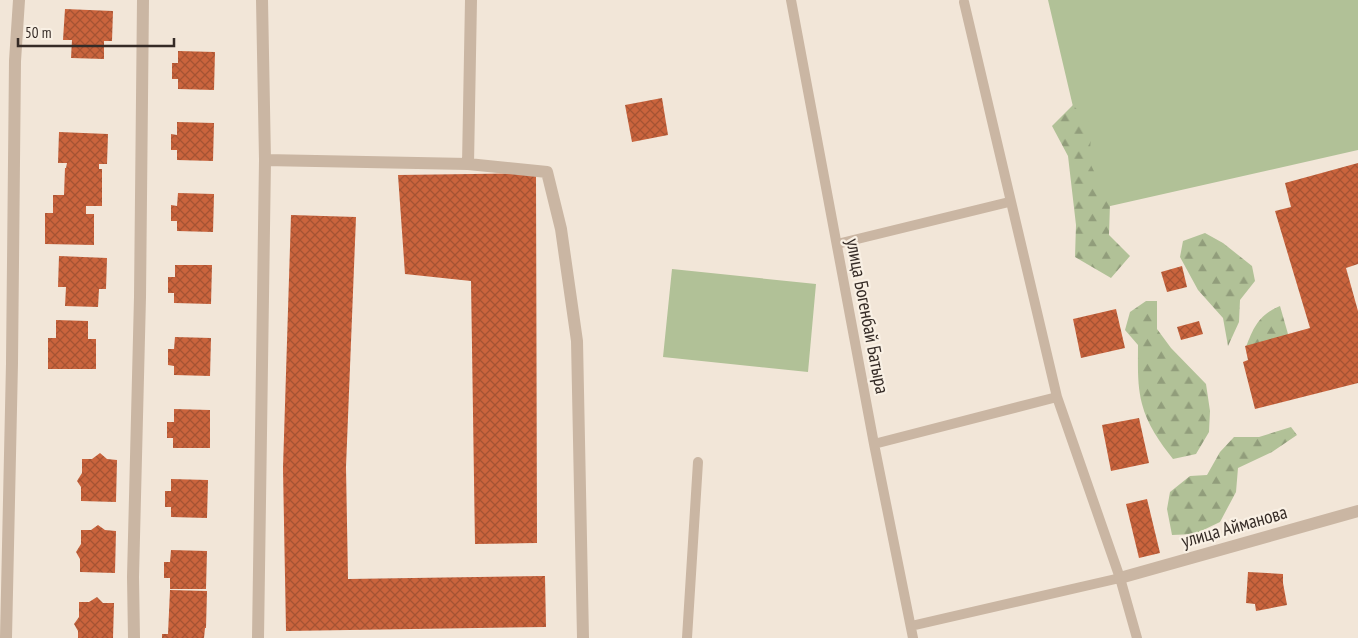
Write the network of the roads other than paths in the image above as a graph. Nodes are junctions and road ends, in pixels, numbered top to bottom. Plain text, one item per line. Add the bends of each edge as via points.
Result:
1 (19, 0) edge
2 (142, 0) edge
3 (262, 0) edge
4 (471, 0) edge
5 (791, 0) edge
6 (964, 2) dead end
7 (265, 160) junction
8 (468, 164) junction
9 (1010, 202) junction
10 (837, 244) junction
11 (1057, 397) junction
12 (874, 444) junction
13 (698, 462) dead end
14 (1358, 511) edge
15 (1120, 578) junction
16 (911, 626) junction
17 (6, 638) edge
18 (134, 638) edge
19 (258, 638) edge
20 (583, 638) edge
21 (687, 638) edge
22 (913, 638) edge
23 (1137, 638) edge

1 - 17 street
2 - 18 street
3 - 7 street
4 - 8 street
5 - 10 lane, улица Богенбай Батыра
6 - 9 lane
7 - 8 street
7 - 19 street
8 - 20 street via 548,172 561,229 577,341
9 - 10 lane
9 - 11 lane
10 - 12 lane, улица Богенбай Батыра
11 - 12 lane
11 - 15 lane
12 - 16 lane, улица Богенбай Батыра
13 - 21 lane
14 - 15 street, улица Айманова
15 - 16 lane
15 - 23 lane
16 - 22 lane, улица Богенбай Батыра

